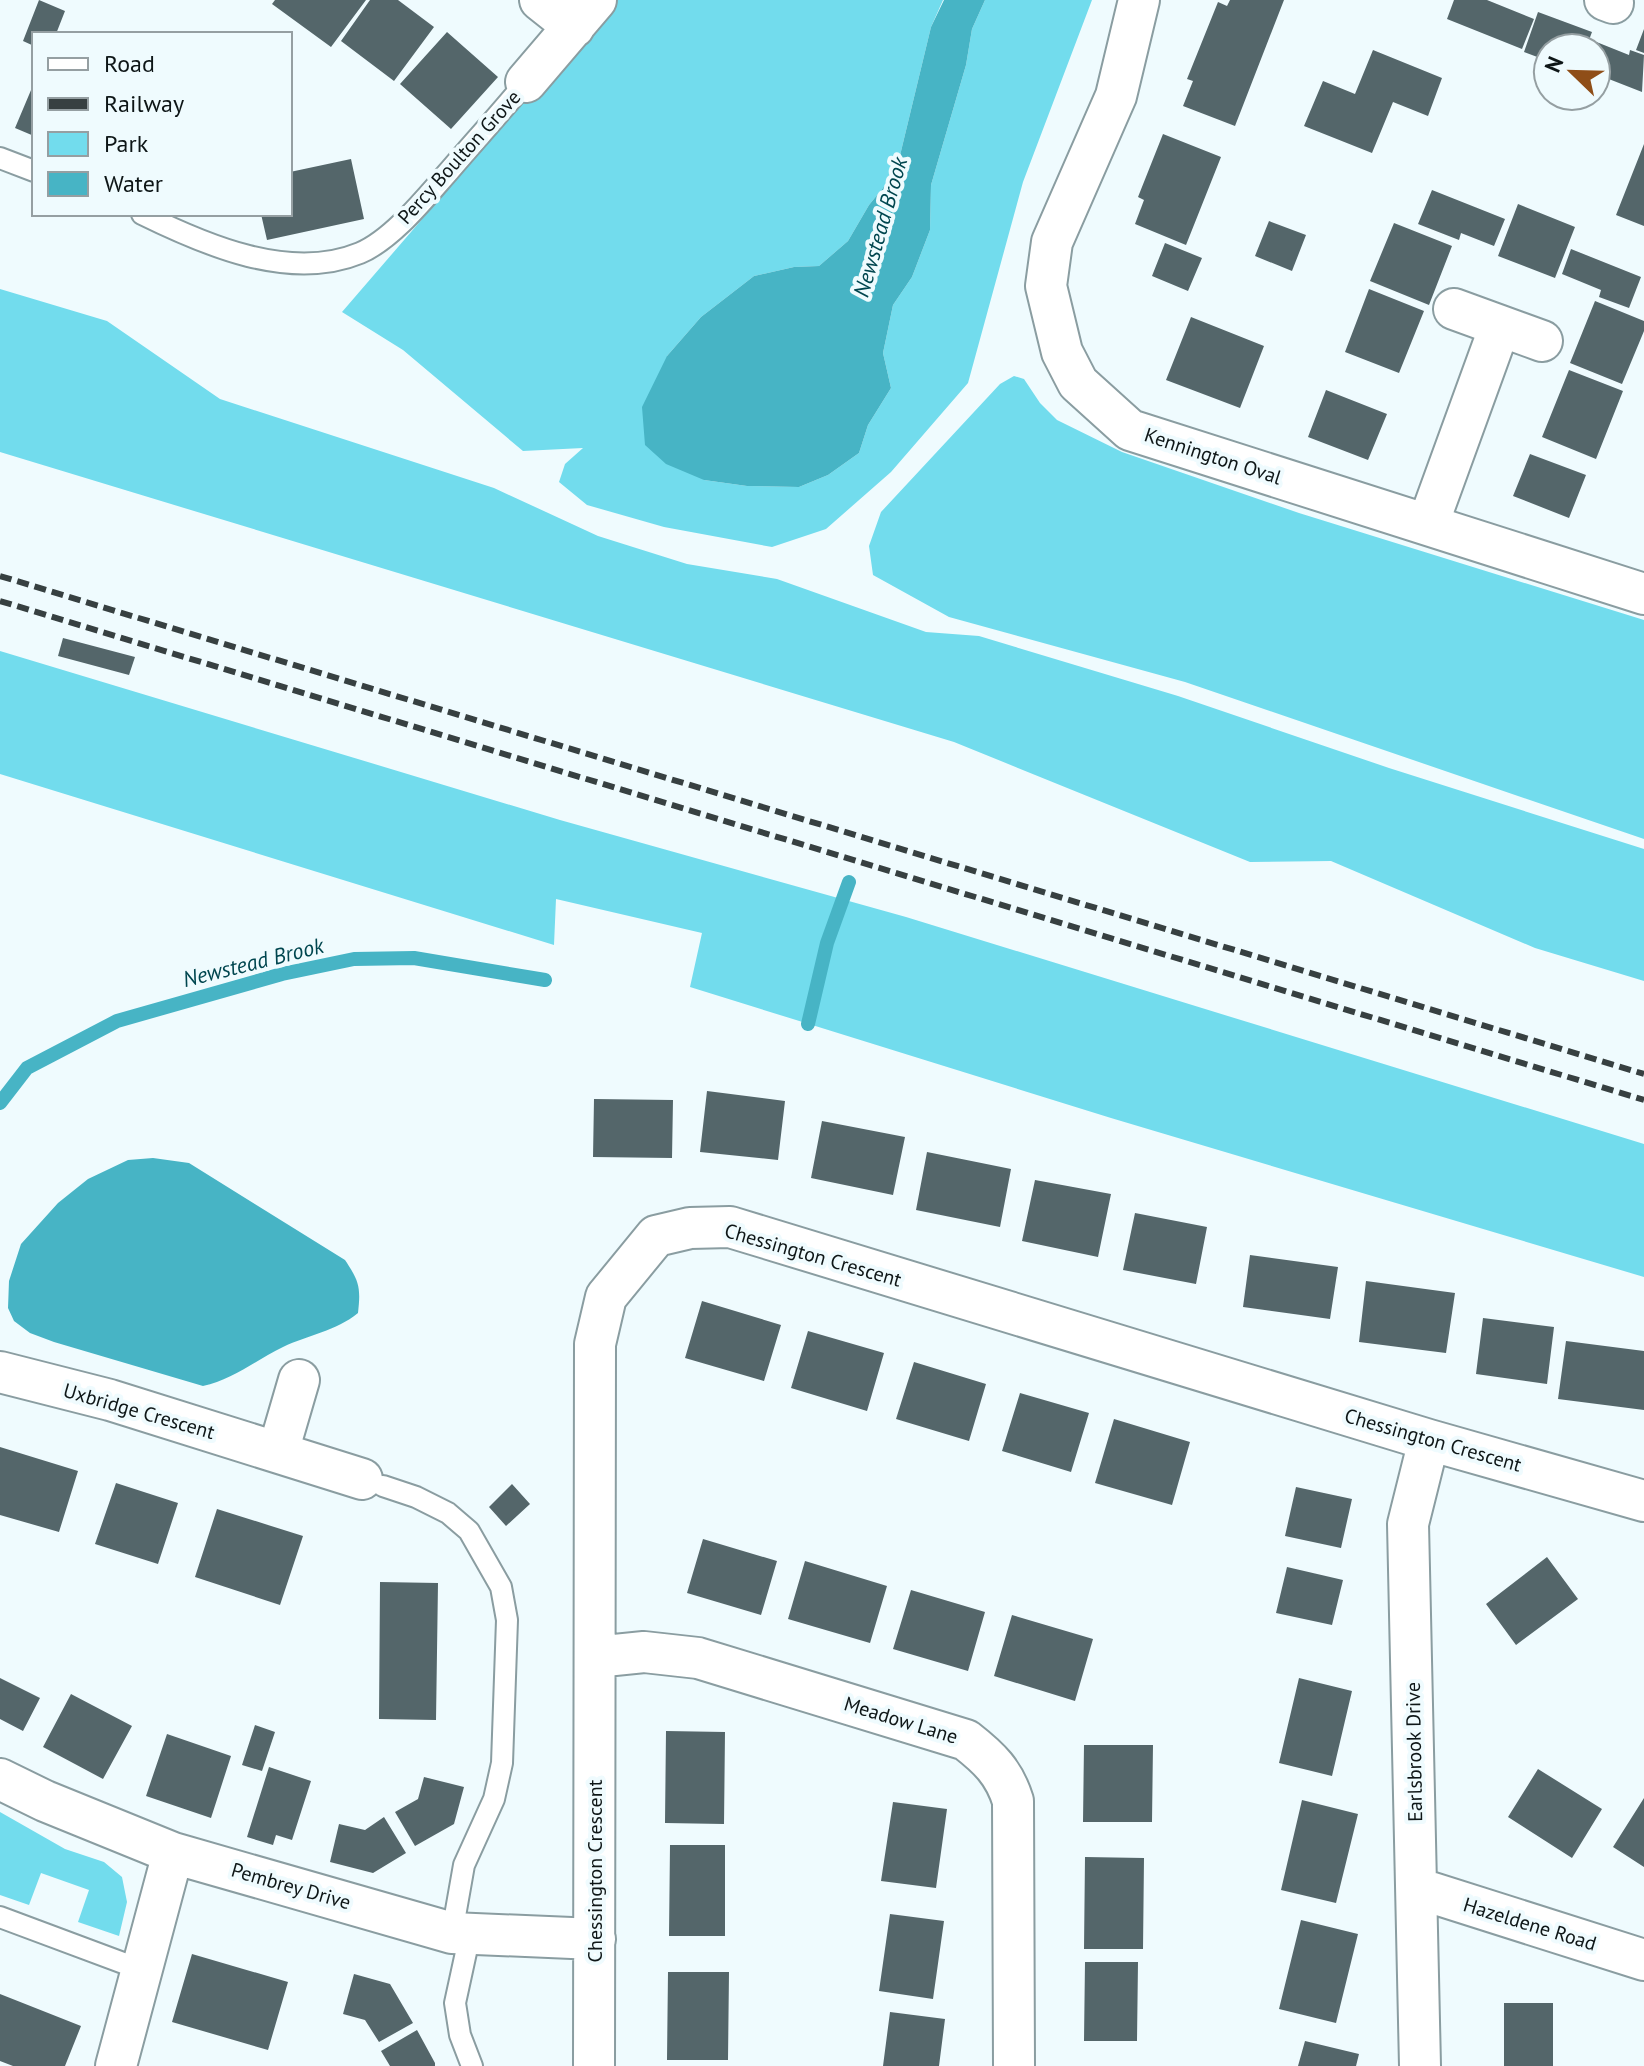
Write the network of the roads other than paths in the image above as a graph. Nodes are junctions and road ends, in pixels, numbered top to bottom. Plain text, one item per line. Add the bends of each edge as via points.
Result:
1 (540, 0) edge
2 (1139, 0) edge
3 (585, 13) edge
4 (526, 82) joint
5 (0, 158) edge
6 (32, 170) edge
7 (147, 216) edge
8 (1454, 309) dead end
9 (1500, 326) junction
10 (1542, 341) dead end
11 (1428, 524) junction
12 (1644, 594) edge
13 (0, 1372) edge
14 (299, 1380) dead end
15 (1429, 1440) junction
16 (278, 1452) junction
17 (372, 1482) joint
18 (1644, 1501) edge
19 (595, 1657) junction
20 (0, 1779) edge
21 (173, 1853) junction
22 (1417, 1888) junction
23 (0, 1917) edge
24 (461, 1934) junction
25 (595, 1939) junction
26 (1644, 1960) edge
27 (142, 1970) junction
28 (116, 2066) edge
29 (472, 2066) edge
30 (594, 2066) edge
31 (1014, 2066) edge
32 (1420, 2066) edge

1 - 3 street, Percy Boulton Grove
2 - 11 street, Kennington Oval via 1116,96 1052,242 1046,286 1062,352 1078,383 1130,430
3 - 4 street, Percy Boulton Grove
4 - 7 lane, Percy Boulton Grove via 406,220 361,252 313,264 266,259 220,248
5 - 6 lane
8 - 9 street
9 - 10 street
9 - 11 street
11 - 12 street, Kennington Oval
13 - 16 street, Uxbridge Crescent
14 - 16 street
15 - 18 street, Chessington Crescent
15 - 19 street, Chessington Crescent via 730,1227 656,1236 606,1297 595,1344
15 - 22 street, Earlsbrook Drive via 1408,1524
16 - 17 street, Uxbridge Crescent
17 - 24 lane, Uxbridge Crescent via 448,1513 469,1531 501,1587 507,1620 502,1763 494,1799 464,1865
19 - 25 street, Chessington Crescent
19 - 31 street, Meadow Lane via 644,1652 698,1658 966,1740 994,1762 1013,1801
20 - 21 street, Pembrey Drive
21 - 24 street, Pembrey Drive
21 - 27 street
22 - 26 street, Hazeldene Road
22 - 32 street, Earlsbrook Drive
23 - 27 lane
24 - 25 street, Pembrey Drive
24 - 29 lane, Uxbridge Crescent via 455,2003
25 - 30 street, Chessington Crescent
27 - 28 street

